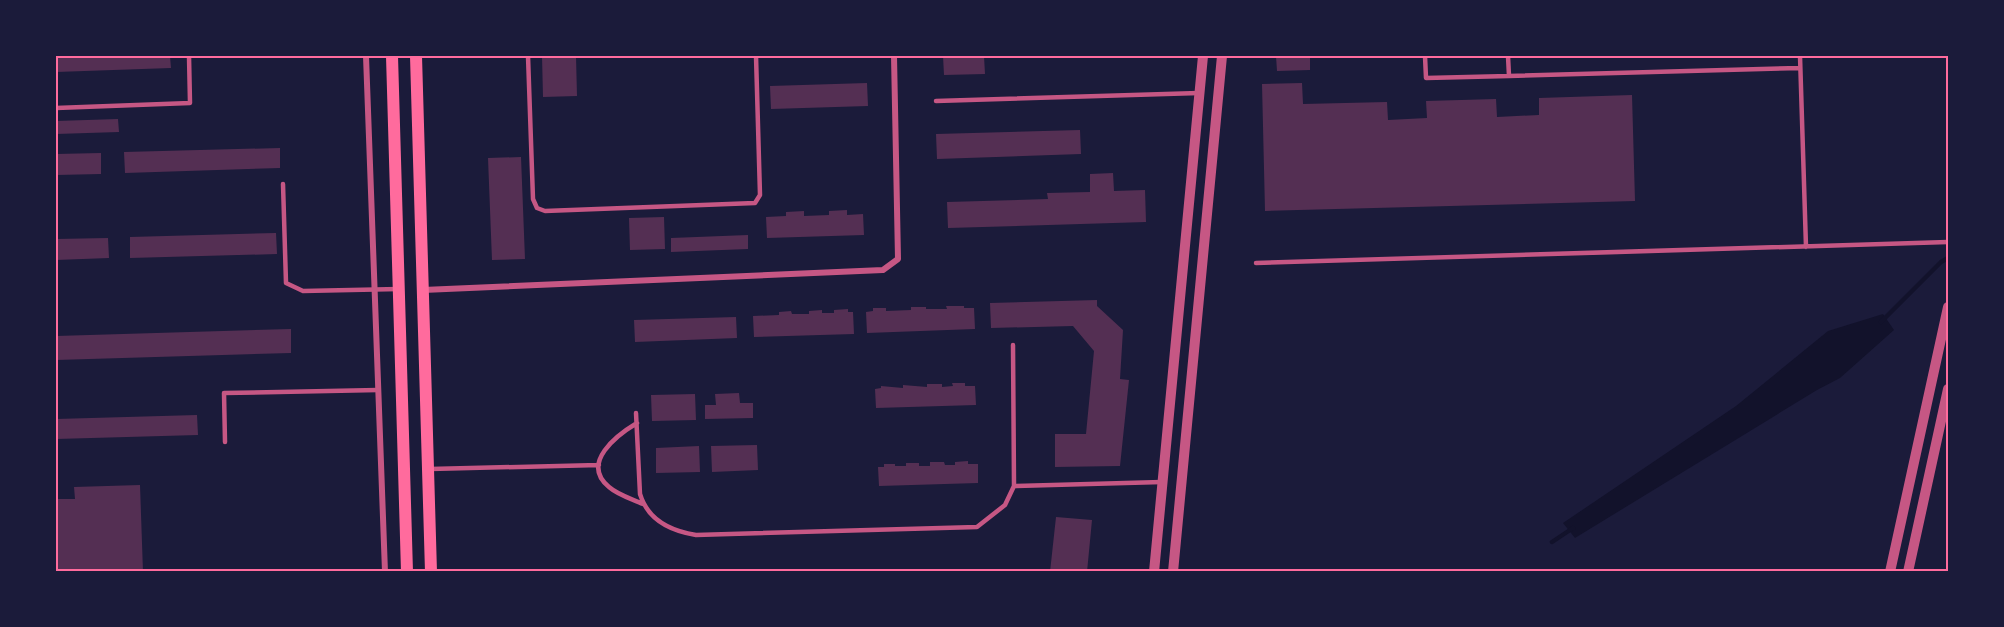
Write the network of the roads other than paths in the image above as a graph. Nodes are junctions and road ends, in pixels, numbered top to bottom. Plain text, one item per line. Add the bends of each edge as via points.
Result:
1 (189, 56) edge
2 (366, 56) edge
3 (392, 56) edge
4 (416, 56) edge
5 (528, 56) edge
6 (756, 56) edge
7 (894, 56) edge
8 (1203, 56) edge
9 (1222, 56) edge
10 (1425, 56) edge
11 (1508, 56) edge
12 (1800, 56) edge
13 (1800, 68) junction
14 (1509, 76) junction
15 (1199, 93) junction
16 (936, 101) dead end
17 (56, 108) edge
18 (284, 184) dead end
19 (1948, 242) edge
20 (1806, 247) junction
21 (1256, 263) dead end
22 (399, 289) junction
23 (375, 290) junction
24 (423, 290) junction
25 (1948, 307) edge
26 (1013, 345) dead end
27 (1948, 389) edge
28 (378, 390) junction
29 (636, 413) dead end
30 (637, 423) junction
31 (225, 442) dead end
32 (599, 465) junction
33 (428, 470) junction
34 (1162, 482) junction
35 (1014, 486) junction
36 (643, 504) junction
37 (385, 572) edge
38 (407, 572) edge
39 (431, 572) edge
40 (1154, 572) edge
41 (1173, 572) edge
42 (1890, 572) edge
43 (1908, 572) edge

1 - 17 lane via 190,103
2 - 23 street
3 - 22 main road
4 - 24 main road
5 - 6 lane via 533,199 537,208 545,211 755,203 760,195
7 - 24 street via 898,259 883,270
8 - 15 street
9 - 41 street
10 - 14 lane via 1426,78
11 - 14 lane
12 - 13 lane
13 - 14 lane
13 - 20 lane
15 - 16 lane
15 - 34 street
18 - 23 lane via 286,283 303,291
19 - 20 lane
20 - 21 lane
22 - 23 lane
22 - 38 main road
23 - 28 street
24 - 33 main road
25 - 42 street
26 - 35 lane
27 - 43 street
28 - 31 lane via 224,393
28 - 37 street
29 - 30 lane
30 - 32 lane via 608,444
30 - 36 lane
32 - 33 lane
32 - 36 lane via 610,488
33 - 39 main road
34 - 35 lane
34 - 40 street
35 - 36 lane via 1005,505 977,527 696,535 658,522

